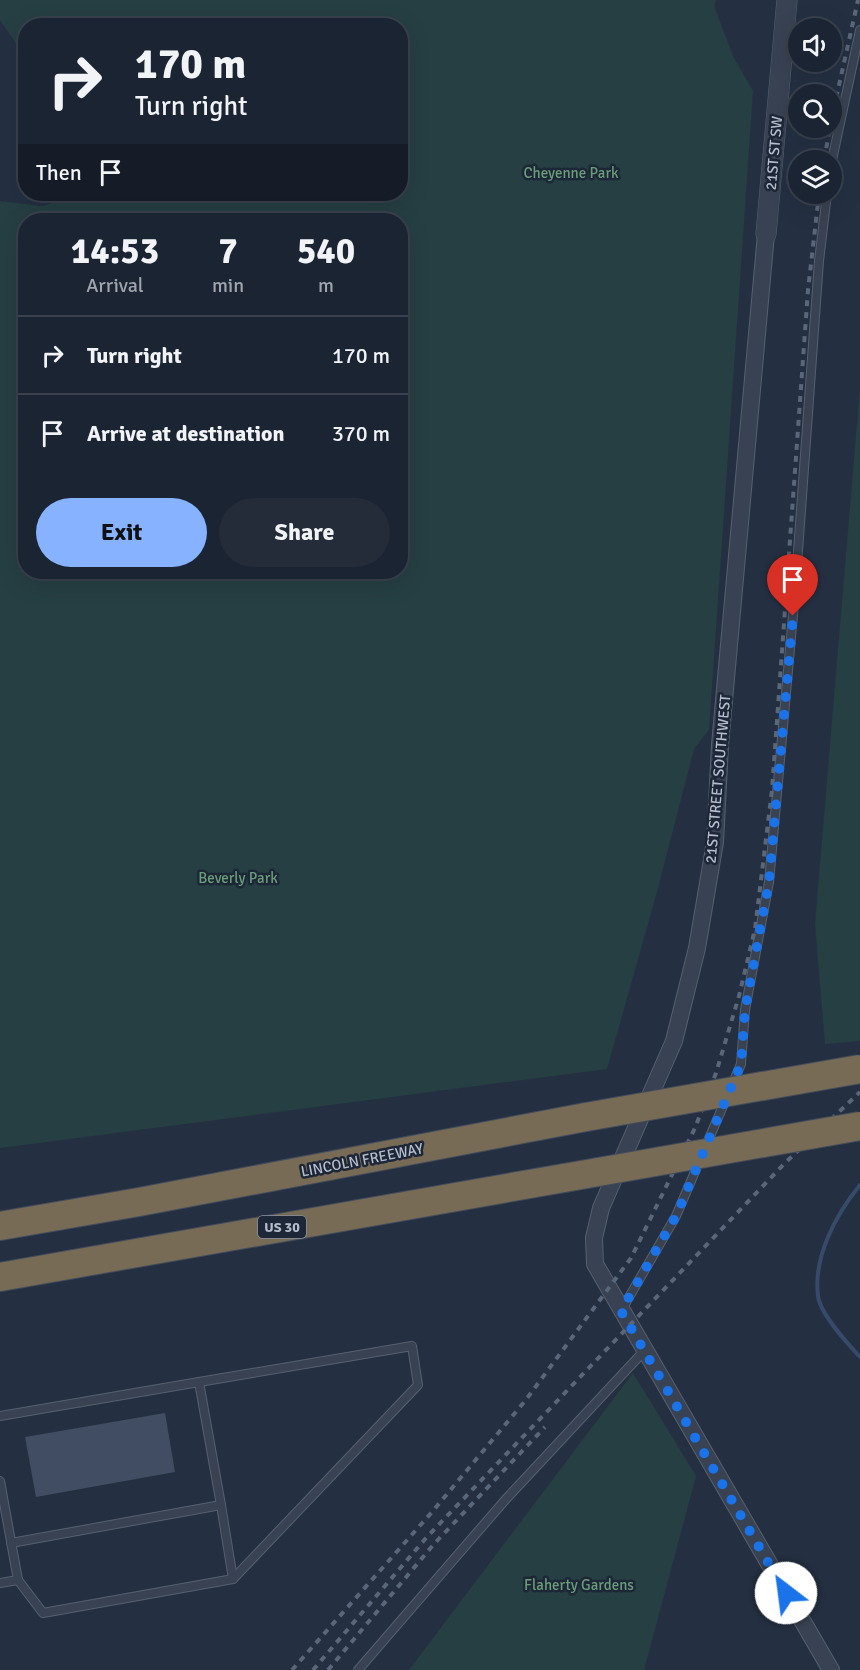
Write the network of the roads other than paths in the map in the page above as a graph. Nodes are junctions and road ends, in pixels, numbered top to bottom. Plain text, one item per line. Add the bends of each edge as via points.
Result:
1 (788, 0) edge
2 (860, 30) edge
3 (834, 150) edge
4 (826, 204) edge
5 (766, 234) joint
6 (860, 1069) edge
7 (860, 1126) edge
8 (138, 1202) junction
9 (0, 1214) edge
10 (0, 1226) edge
11 (0, 1279) edge
12 (621, 1311) junction
13 (645, 1350) junction
14 (199, 1382) junction
15 (0, 1416) edge
16 (0, 1481) edge
17 (221, 1505) junction
18 (11, 1542) junction
19 (233, 1579) junction
20 (18, 1580) junction
21 (0, 1583) edge
22 (358, 1670) edge
23 (831, 1670) edge

1 - 5 street, 21ST ST SW
2 - 3 lane
4 - 12 lane via 769,882 745,1010 741,1064 676,1216
5 - 12 street, 21ST STREET SOUTHWEST via 720,745 715,842 697,948 674,1041 601,1208 594,1238 595,1264
6 - 8 highway, LINCOLN FREEWAY, bridge
7 - 11 highway, US 30, bridge
8 - 9 highway
8 - 10 highway
12 - 13 street, 21ST STREET SOUTHWEST
13 - 22 lane via 506,1499
13 - 23 street, 21ST STREET SOUTHWEST
14 - 15 lane
14 - 17 lane
14 - 19 lane via 412,1346 418,1385
16 - 18 lane
17 - 18 lane
17 - 19 lane
18 - 20 lane
19 - 20 lane via 43,1614
20 - 21 lane

